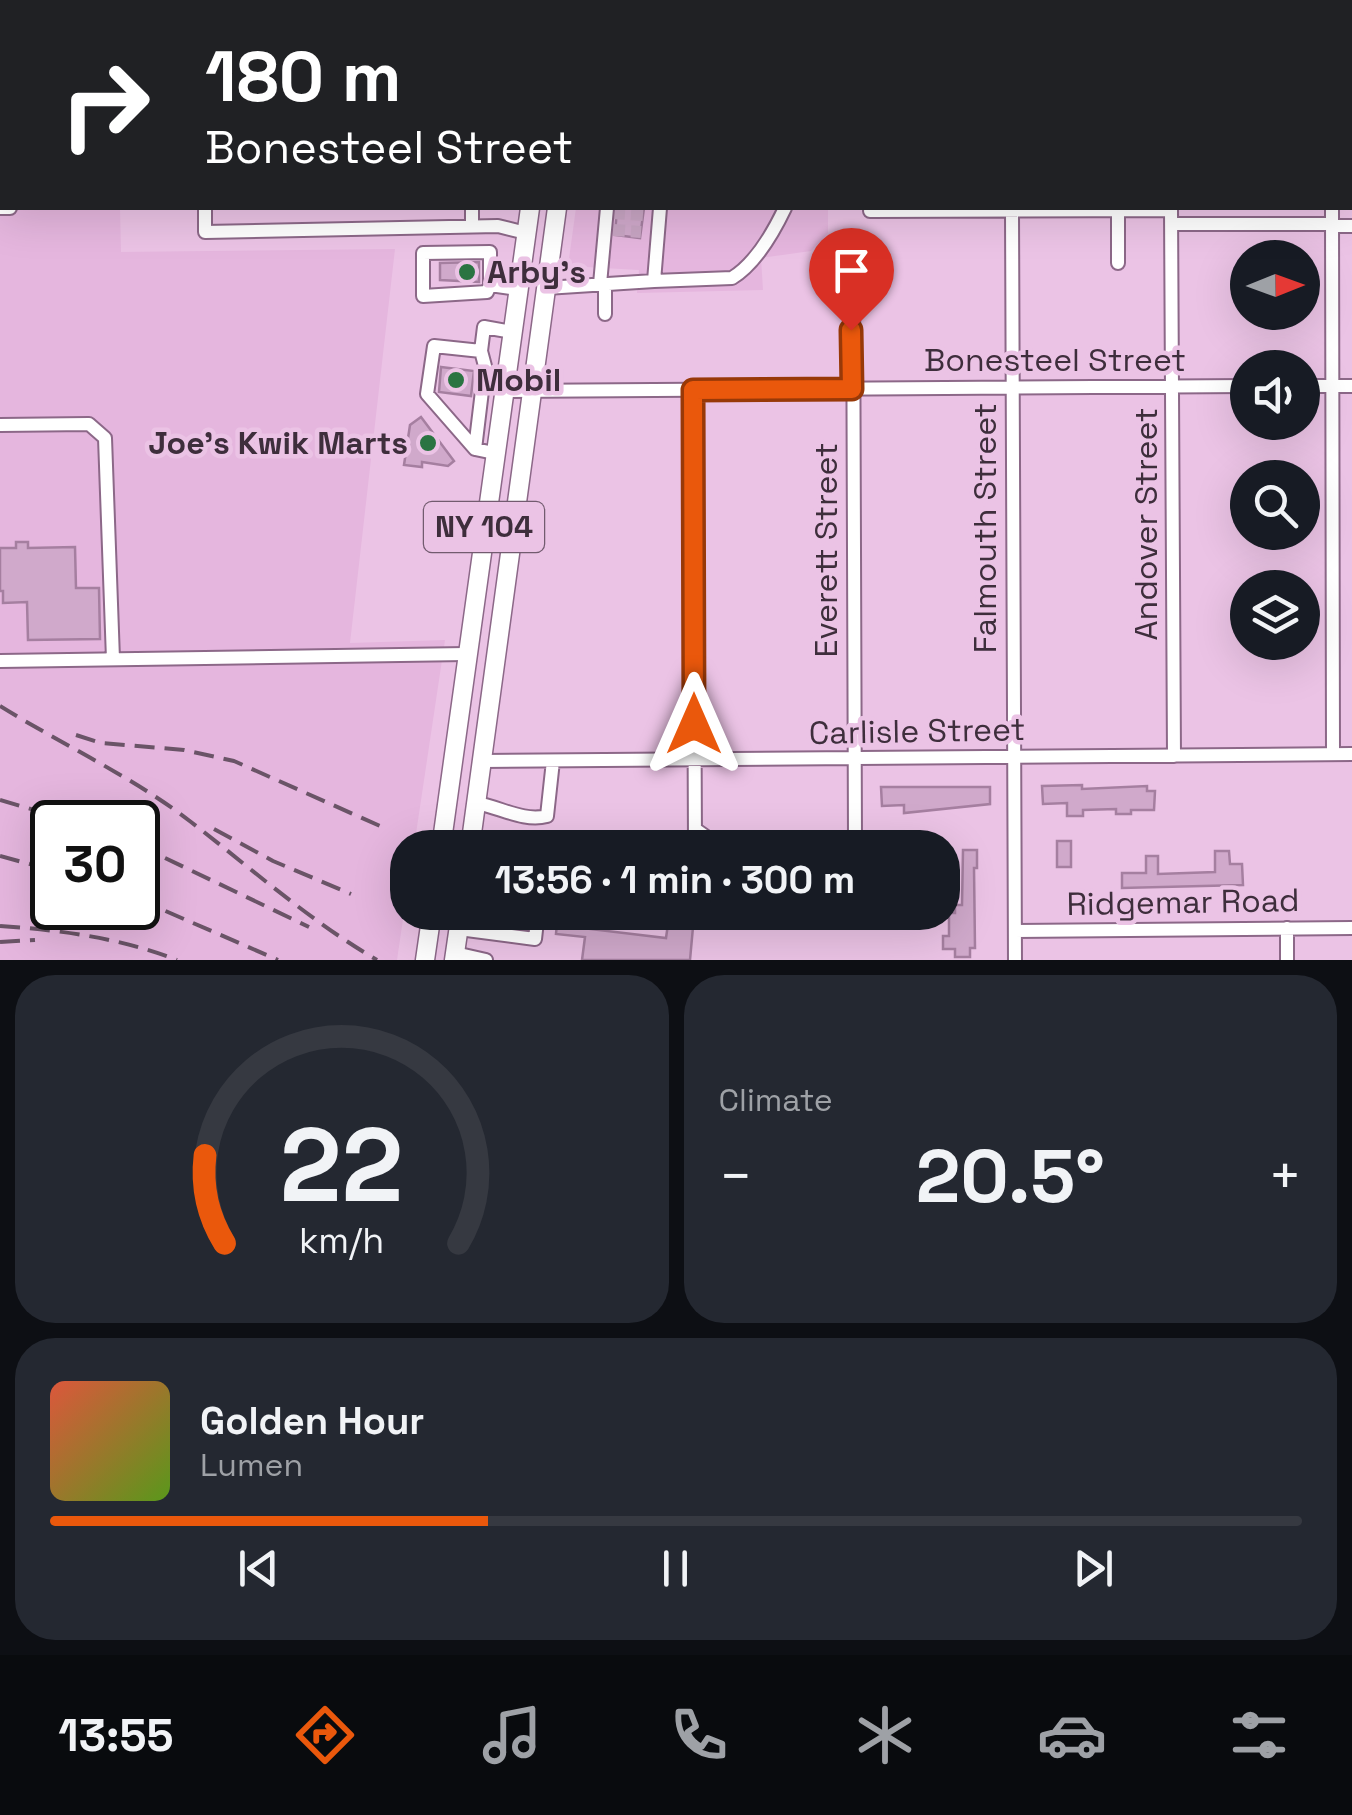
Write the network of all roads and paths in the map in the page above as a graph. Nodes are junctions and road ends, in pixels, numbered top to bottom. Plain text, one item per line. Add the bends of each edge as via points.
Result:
1 (205, 210) edge
2 (472, 210) edge
3 (530, 210) edge
4 (557, 210) edge
5 (785, 210) edge
6 (1016, 210) edge
7 (1118, 210) junction
8 (1332, 210) edge
9 (609, 211) edge
10 (870, 211) dead end
11 (659, 212) edge
12 (1171, 214) edge
13 (643, 215) tunnel mouth
14 (1332, 225) junction
15 (472, 226) junction
16 (1352, 226) edge
17 (443, 227) junction
18 (641, 232) tunnel mouth
19 (526, 233) junction
20 (658, 234) junction
21 (444, 252) junction
22 (853, 259) dead end
23 (1118, 263) dead end
24 (654, 281) junction
25 (603, 284) junction
26 (490, 286) junction
27 (546, 288) junction
28 (518, 290) junction
29 (604, 314) dead end
30 (512, 332) junction
31 (480, 351) junction
32 (1230, 386) edge
33 (1320, 386) edge
34 (1333, 386) junction
35 (1352, 386) edge
36 (1174, 387) junction
37 (1012, 388) junction
38 (852, 389) junction
39 (693, 390) junction
40 (530, 391) junction
41 (504, 392) junction
42 (0, 424) edge
43 (475, 449) junction
44 (494, 453) junction
45 (466, 654) junction
46 (113, 659) junction
47 (0, 661) edge
48 (1333, 754) junction
49 (1352, 754) edge
50 (1174, 756) junction
51 (1014, 758) junction
52 (854, 759) junction
53 (482, 760) junction
54 (553, 761) junction
55 (694, 761) junction
56 (476, 803) junction
57 (443, 830) edge
58 (472, 830) edge
59 (695, 830) edge
60 (855, 830) edge
61 (1287, 928) junction
62 (1352, 928) edge
63 (430, 930) edge
64 (459, 930) edge
65 (498, 930) edge
66 (536, 930) edge
67 (1015, 931) junction
68 (455, 957) edge
69 (426, 960) edge
70 (486, 960) edge
71 (1016, 960) edge
72 (1287, 960) edge

1 - 17 street via 206,232
2 - 15 street
3 - 19 highway, NY 104
4 - 27 highway, NY 104
5 - 24 street via 732,278
6 - 7 street
6 - 10 street
6 - 37 street, Falmouth Street
7 - 12 street
7 - 23 street
8 - 14 street
9 - 25 street
11 - 13 street
11 - 20 street
12 - 14 street
12 - 36 street, Andover Street
14 - 16 street
14 - 34 street
15 - 17 street
15 - 19 street
17 - 21 street
18 - 20 street
19 - 28 highway, NY 104
20 - 24 street
21 - 26 street via 490,252
21 - 26 street via 422,253 422,296 487,292
22 - 38 street, Everett Street
24 - 25 street
25 - 27 street
25 - 29 street
26 - 28 street
27 - 40 highway, NY 104
28 - 30 highway, NY 104
30 - 31 street via 484,327
30 - 41 highway, NY 104
31 - 43 street via 486,366
31 - 43 street via 434,346 426,394
32 - 36 street, Bonesteel Street
33 - 34 street
34 - 35 street
34 - 48 street
36 - 37 street, Bonesteel Street
36 - 50 street, Andover Street
37 - 38 street, Bonesteel Street
37 - 51 street, Falmouth Street
38 - 39 street, Bonesteel Street
38 - 52 street, Everett Street
39 - 40 street, Bonesteel Street
39 - 55 street
40 - 41 street, Bonesteel Street
40 - 53 highway, NY 104
41 - 44 highway, NY 104
42 - 46 street via 89,424 105,438
43 - 44 street
44 - 45 highway, NY 104
45 - 46 street
45 - 57 highway, NY 104
46 - 47 street
48 - 49 street, Carlisle Street
48 - 50 street, Carlisle Street
50 - 51 street, Carlisle Street
51 - 52 street, Carlisle Street
51 - 67 street, Falmouth Street
52 - 55 street, Carlisle Street
52 - 60 street, Everett Street
53 - 54 street, Carlisle Street
53 - 56 highway, NY 104
54 - 55 street, Carlisle Street
54 - 56 street via 547,816
55 - 59 street
56 - 58 highway, NY 104
61 - 62 street, Ridgemar Road
61 - 67 street, Ridgemar Road
61 - 72 street
63 - 69 highway
64 - 68 highway
65 - 66 street via 535,939
67 - 71 street, Falmouth Street
68 - 70 street

